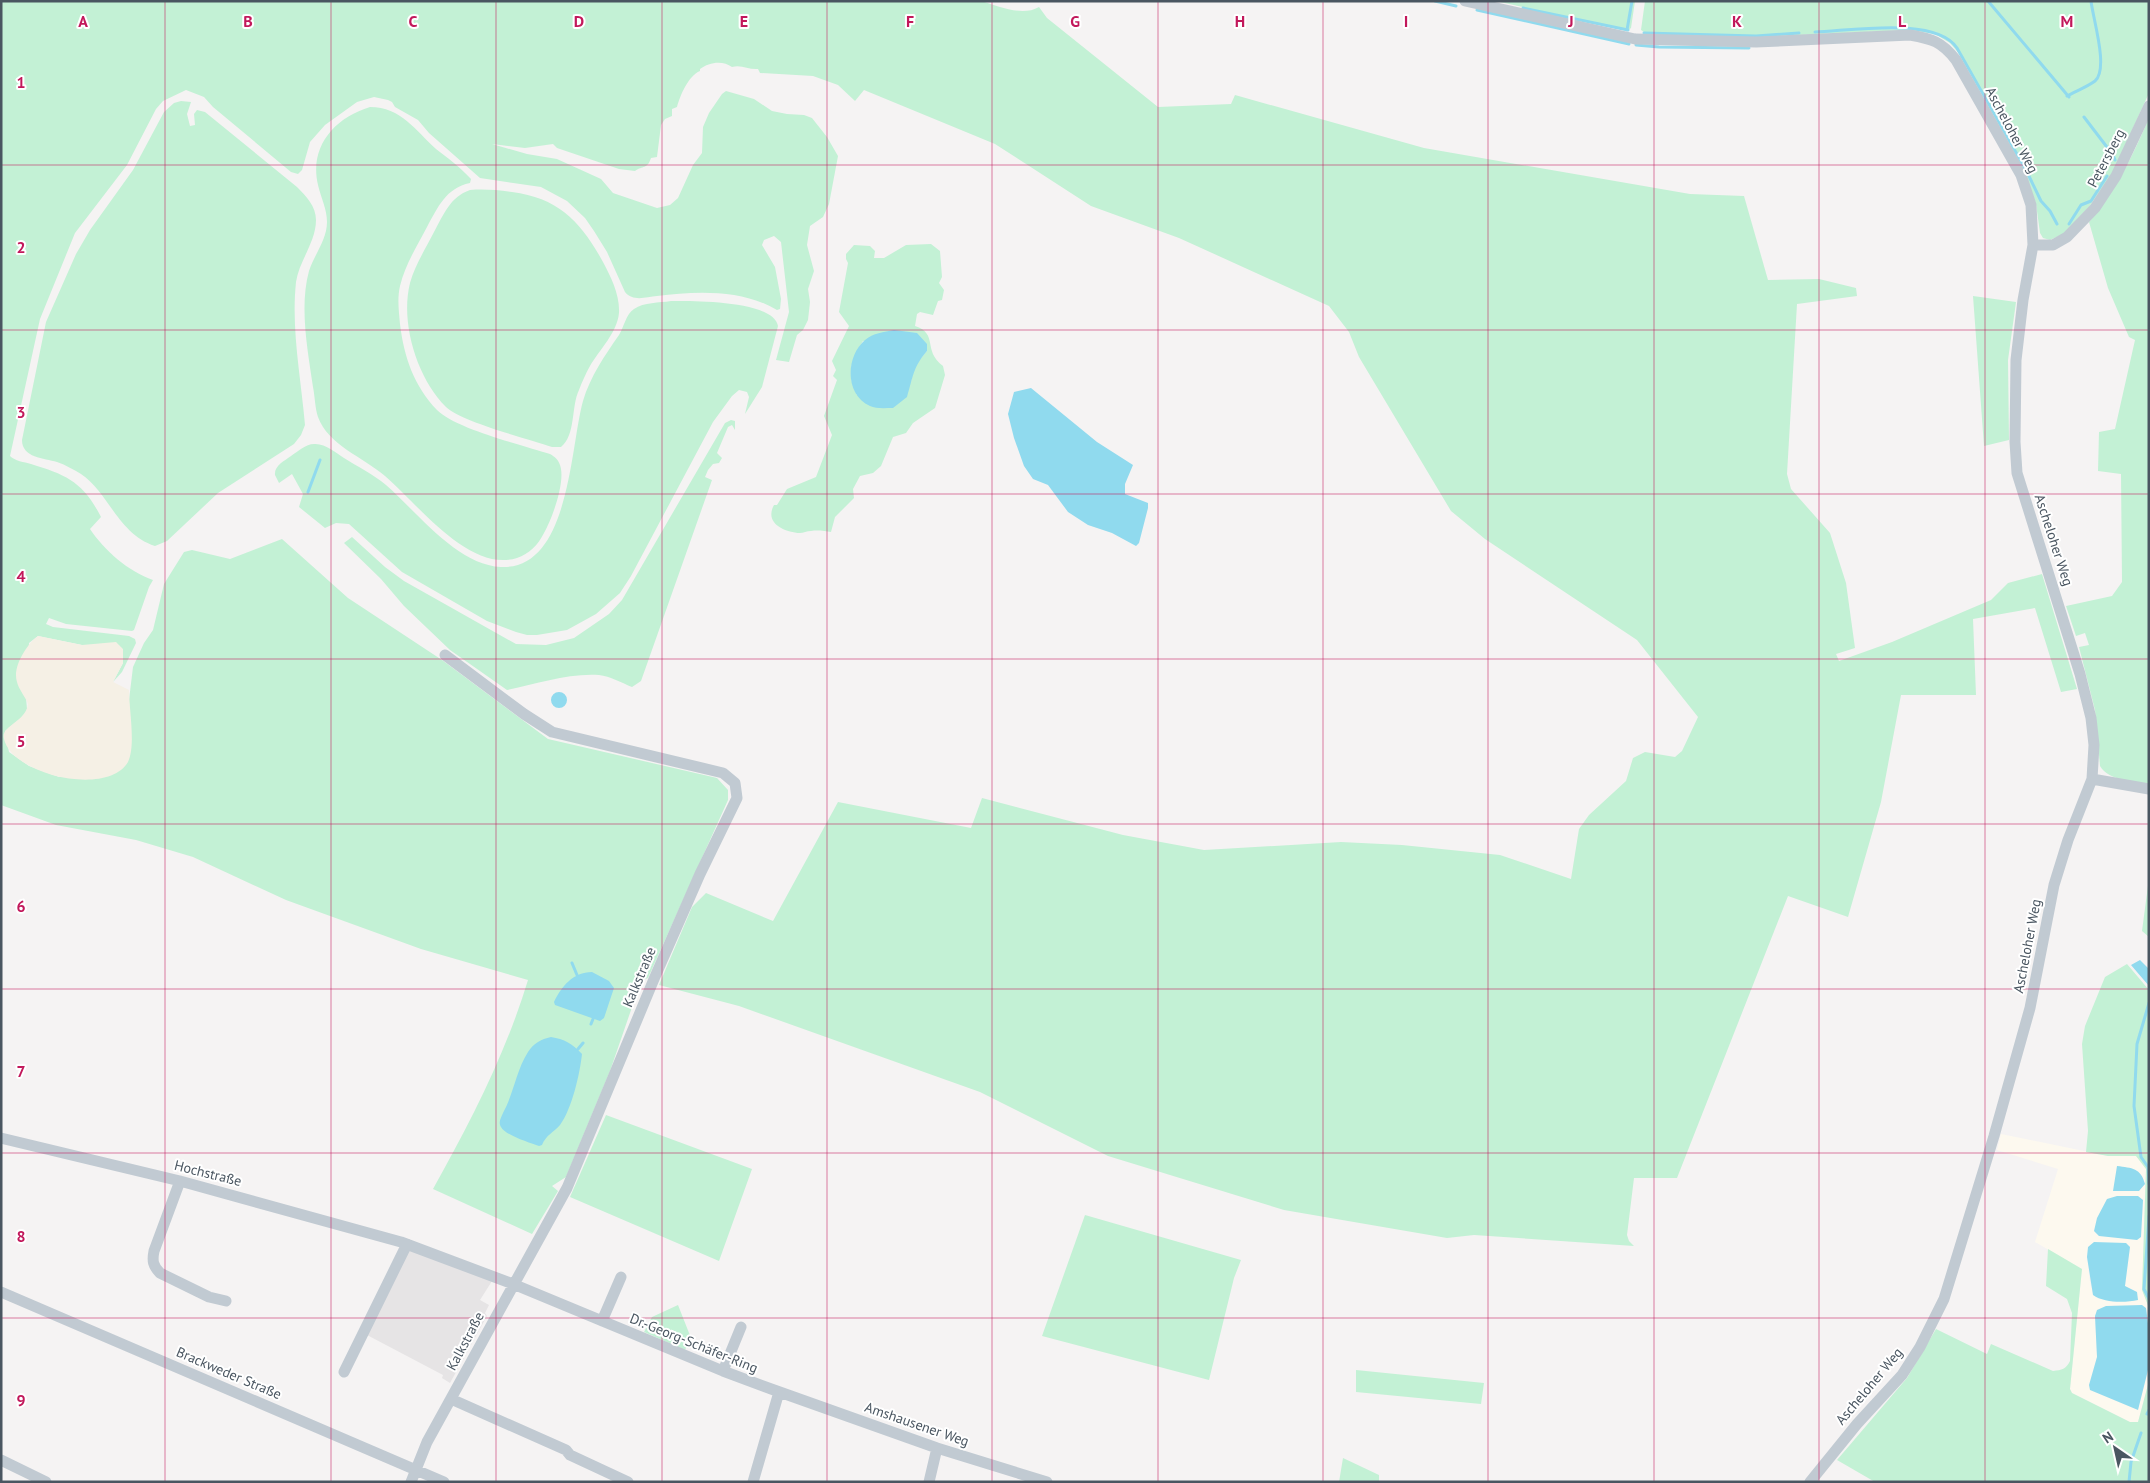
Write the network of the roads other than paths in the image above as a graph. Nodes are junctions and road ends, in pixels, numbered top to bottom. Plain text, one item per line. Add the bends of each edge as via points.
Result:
1 (1465, 1) edge
2 (2149, 106) edge
3 (2032, 245) junction
4 (445, 655) dead end
5 (2092, 779) junction
6 (2149, 789) edge
7 (1, 1138) edge
8 (180, 1181) junction
9 (407, 1244) junction
10 (621, 1278) dead end
11 (514, 1284) junction
12 (1, 1292) edge
13 (226, 1301) dead end
14 (602, 1321) junction
15 (741, 1327) dead end
16 (723, 1371) junction
17 (344, 1372) dead end
18 (778, 1392) junction
19 (451, 1399) junction
20 (937, 1448) junction
21 (1, 1460) edge
22 (416, 1469) junction
23 (1029, 1480) edge
24 (46, 1482) edge
25 (411, 1482) edge
26 (444, 1482) edge
27 (628, 1482) edge
28 (753, 1482) edge
29 (929, 1482) edge
30 (1047, 1482) edge
31 (1810, 1482) edge

1 - 3 street, Ascheloher Weg via 1635,39 1756,42 1910,35 1933,40 1956,60 2022,175 2031,205
2 - 3 street, Petersberg via 2116,176 2095,208 2066,237 2053,245
3 - 5 street, Ascheloher Weg via 2016,360 2017,473 2091,718 2094,744
4 - 11 street, Kalkstraße via 552,732 723,774 730,777 737,790 737,798 654,979 567,1188
5 - 6 street
5 - 31 street, Ascheloher Weg via 2054,885 2030,1008 1944,1299 1902,1375
7 - 8 street, Hochstraße
8 - 9 street, Hochstraße
8 - 13 street via 154,1251 154,1268 209,1297
9 - 11 street, Hochstraße
9 - 17 street
10 - 14 street
11 - 14 street, Dr.-Georg-Schäfer-Ring
11 - 19 street, Kalkstraße
12 - 22 street, Brackweder Straße
14 - 16 street, Dr.-Georg-Schäfer-Ring
15 - 16 street
16 - 18 street, Dr.-Georg-Schäfer-Ring
18 - 20 street, Amshausener Weg
18 - 28 street
19 - 22 street, Kalkstraße
19 - 27 street via 566,1450 570,1455
20 - 23 street, Amshausener Weg
20 - 29 street
21 - 24 street
22 - 25 street, Kalkstraße
22 - 26 street, Brackweder Straße
23 - 30 street, Amshausener Weg

